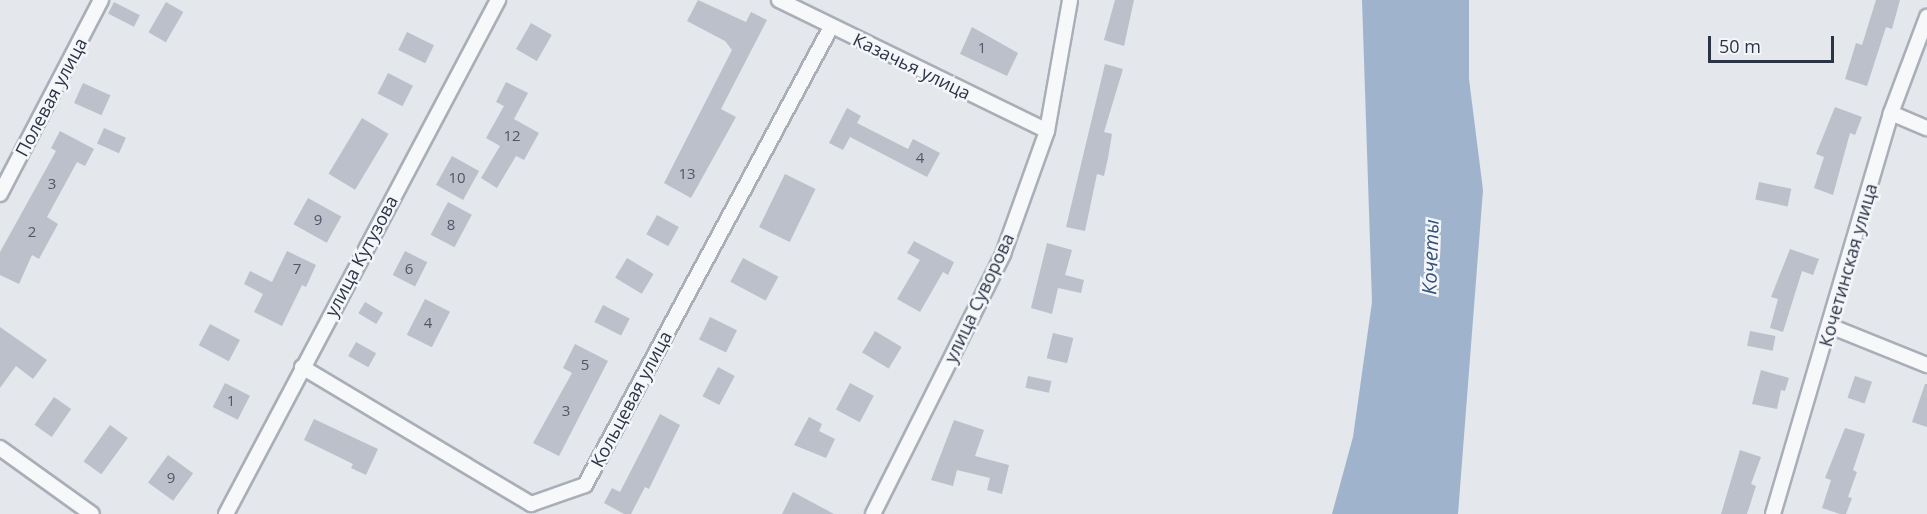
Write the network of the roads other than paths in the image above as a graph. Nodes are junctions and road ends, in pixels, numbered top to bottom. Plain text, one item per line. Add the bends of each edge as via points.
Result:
1 (101, 0) edge
2 (498, 0) edge
3 (779, 0) edge
4 (1070, 0) edge
5 (1927, 17) edge
6 (831, 27) junction
7 (1891, 113) junction
8 (1927, 128) edge
9 (1047, 130) junction
10 (0, 194) edge
11 (1830, 326) junction
12 (1927, 365) edge
13 (302, 367) junction
14 (0, 448) edge
15 (92, 514) edge
16 (226, 514) edge
17 (873, 514) edge
18 (1773, 514) edge

1 - 10 street, Полевая улица
2 - 13 street, улица Кутузова
3 - 6 street, Казачья улица
4 - 9 street, улица Суворова
5 - 7 street, Кочетинская улица
6 - 9 street, Казачья улица
6 - 13 street, Кольцевая улица via 585,486 531,504
7 - 8 street
7 - 11 street, Кочетинская улица
9 - 17 street, улица Суворова via 1003,254
11 - 12 street
11 - 18 street, Кочетинская улица
13 - 16 street, улица Кутузова
14 - 15 street

